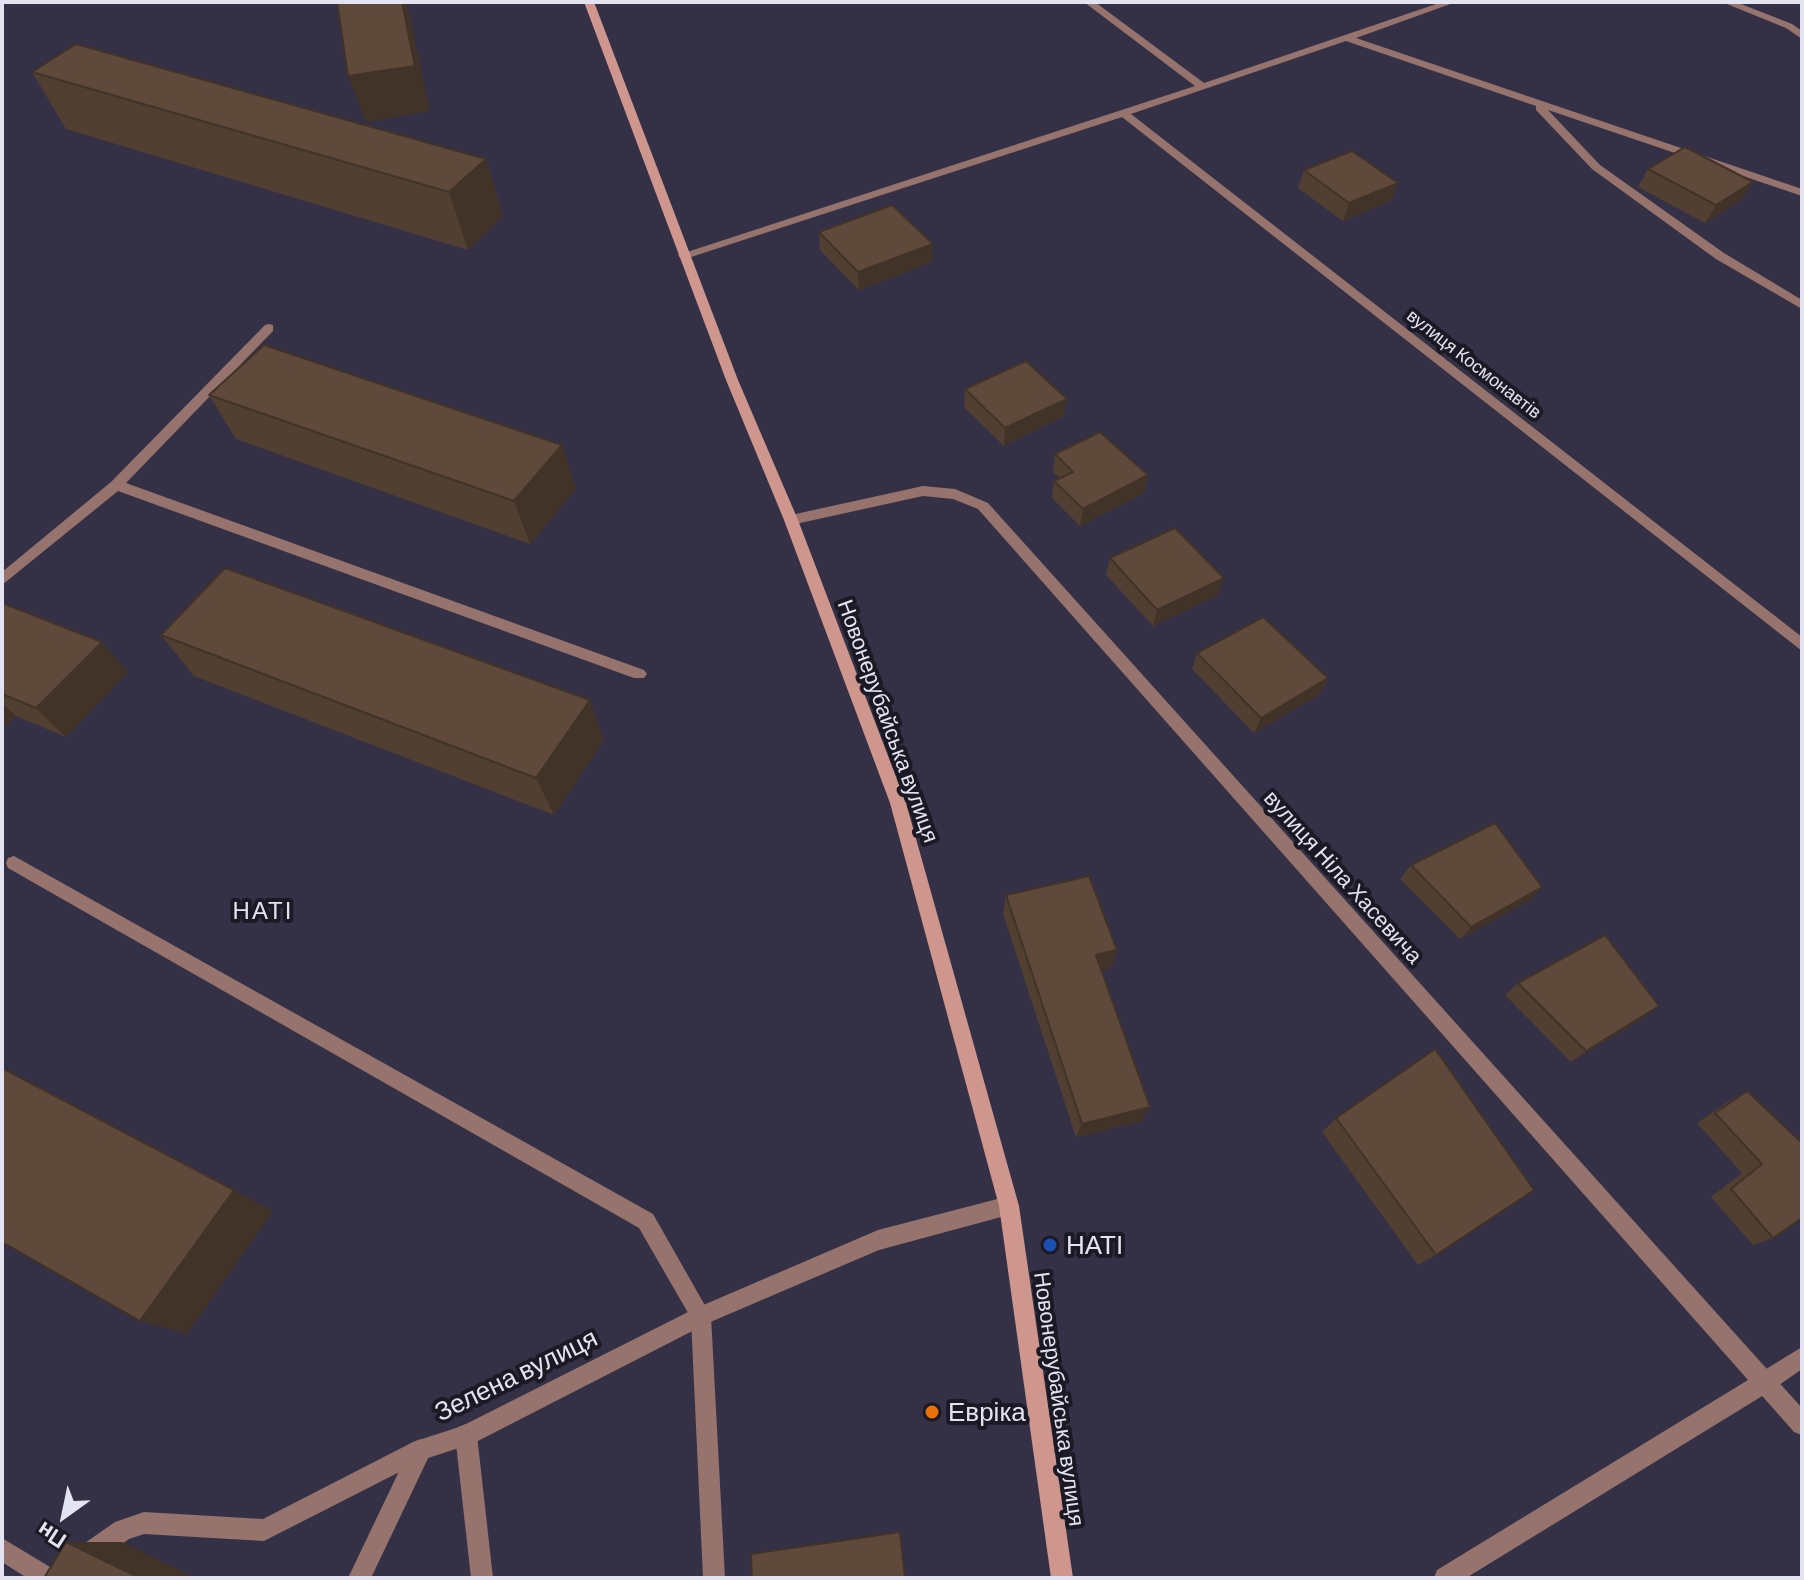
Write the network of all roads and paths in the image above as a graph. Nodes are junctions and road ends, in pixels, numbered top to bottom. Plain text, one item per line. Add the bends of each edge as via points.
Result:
1 (589, 2) edge
2 (1089, 2) edge
3 (1451, 2) edge
4 (1727, 2) edge
5 (1802, 36) edge
6 (1346, 38) junction
7 (1203, 87) junction
8 (1536, 104) junction
9 (1123, 112) junction
10 (1802, 193) edge
11 (684, 255) junction
12 (1802, 305) edge
13 (269, 328) dead end
14 (116, 485) junction
15 (791, 520) junction
16 (2, 580) edge
17 (1802, 645) edge
18 (639, 674) dead end
19 (14, 863) dead end
20 (1009, 1206) junction
21 (701, 1316) junction
22 (1802, 1357) edge
23 (1765, 1383) junction
24 (1802, 1424) edge
25 (466, 1435) junction
26 (421, 1450) junction
27 (2, 1549) edge
28 (47, 1578) edge
29 (54, 1578) edge
30 (359, 1578) edge
31 (482, 1578) edge
32 (714, 1578) edge
33 (1062, 1578) edge
34 (1445, 1578) edge

1 - 11 street, Новонерубайська вулиця
2 - 7 street
3 - 6 street
4 - 5 street
6 - 7 street
6 - 8 street
7 - 9 street
8 - 10 street
8 - 12 street via 1596,167 1720,256
9 - 11 street
9 - 17 street, вулиця Космонавтів
11 - 15 street, Новонерубайська вулиця
13 - 14 street
14 - 16 street
14 - 18 street
15 - 20 street, Новонерубайська вулиця via 898,803
15 - 23 street, вулиця Ніла Хасевича via 923,491 955,494 983,506
19 - 21 street via 646,1221
20 - 21 street, Зелена вулиця via 878,1240
20 - 33 street, Новонерубайська вулиця
21 - 25 street, Зелена вулиця
21 - 32 street
22 - 23 street
23 - 24 street, вулиця Ніла Хасевича
23 - 34 street
25 - 26 street, Зелена вулиця
25 - 31 street
26 - 29 street, Зелена вулиця via 264,1530 144,1523 123,1530
26 - 30 street
27 - 28 street

